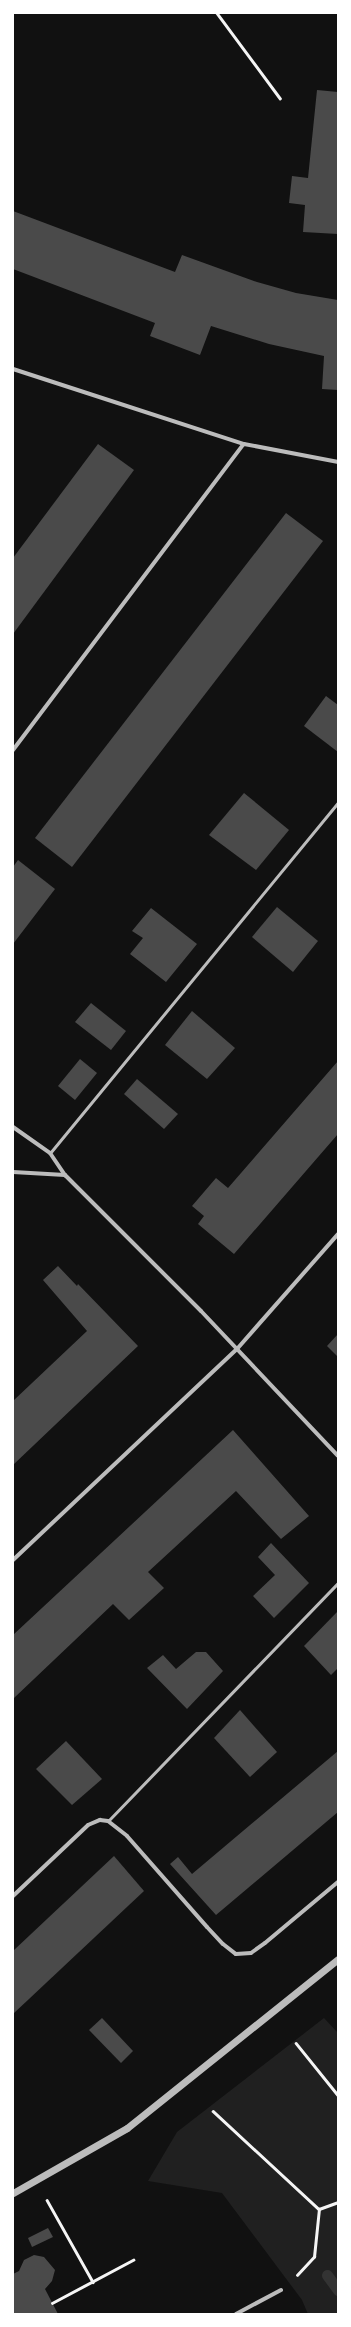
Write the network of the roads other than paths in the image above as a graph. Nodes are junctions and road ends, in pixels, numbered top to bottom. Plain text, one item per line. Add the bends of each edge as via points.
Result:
1 (13, 369) edge
2 (244, 444) junction
3 (338, 462) edge
4 (13, 750) edge
5 (338, 802) edge
6 (13, 1127) edge
7 (50, 1153) junction
8 (13, 1172) edge
9 (65, 1175) junction
10 (338, 1234) edge
11 (237, 1349) junction
12 (338, 1456) edge
13 (13, 1560) edge
14 (338, 1583) edge
15 (108, 1821) junction
16 (338, 1882) edge
17 (13, 1896) edge
18 (338, 1959) edge
19 (13, 2193) edge
20 (281, 2290) road end
21 (236, 2314) edge

1 - 2 street
2 - 3 street
2 - 4 street
5 - 7 lane
6 - 7 street
7 - 9 street
8 - 9 street
9 - 11 street
10 - 11 street
11 - 12 street
11 - 13 street
14 - 15 lane
15 - 16 street via 127,1836 207,1928 236,1954 250,1953 265,1943
15 - 17 street via 100,1820 88,1825
18 - 19 street via 127,2128
20 - 21 street

